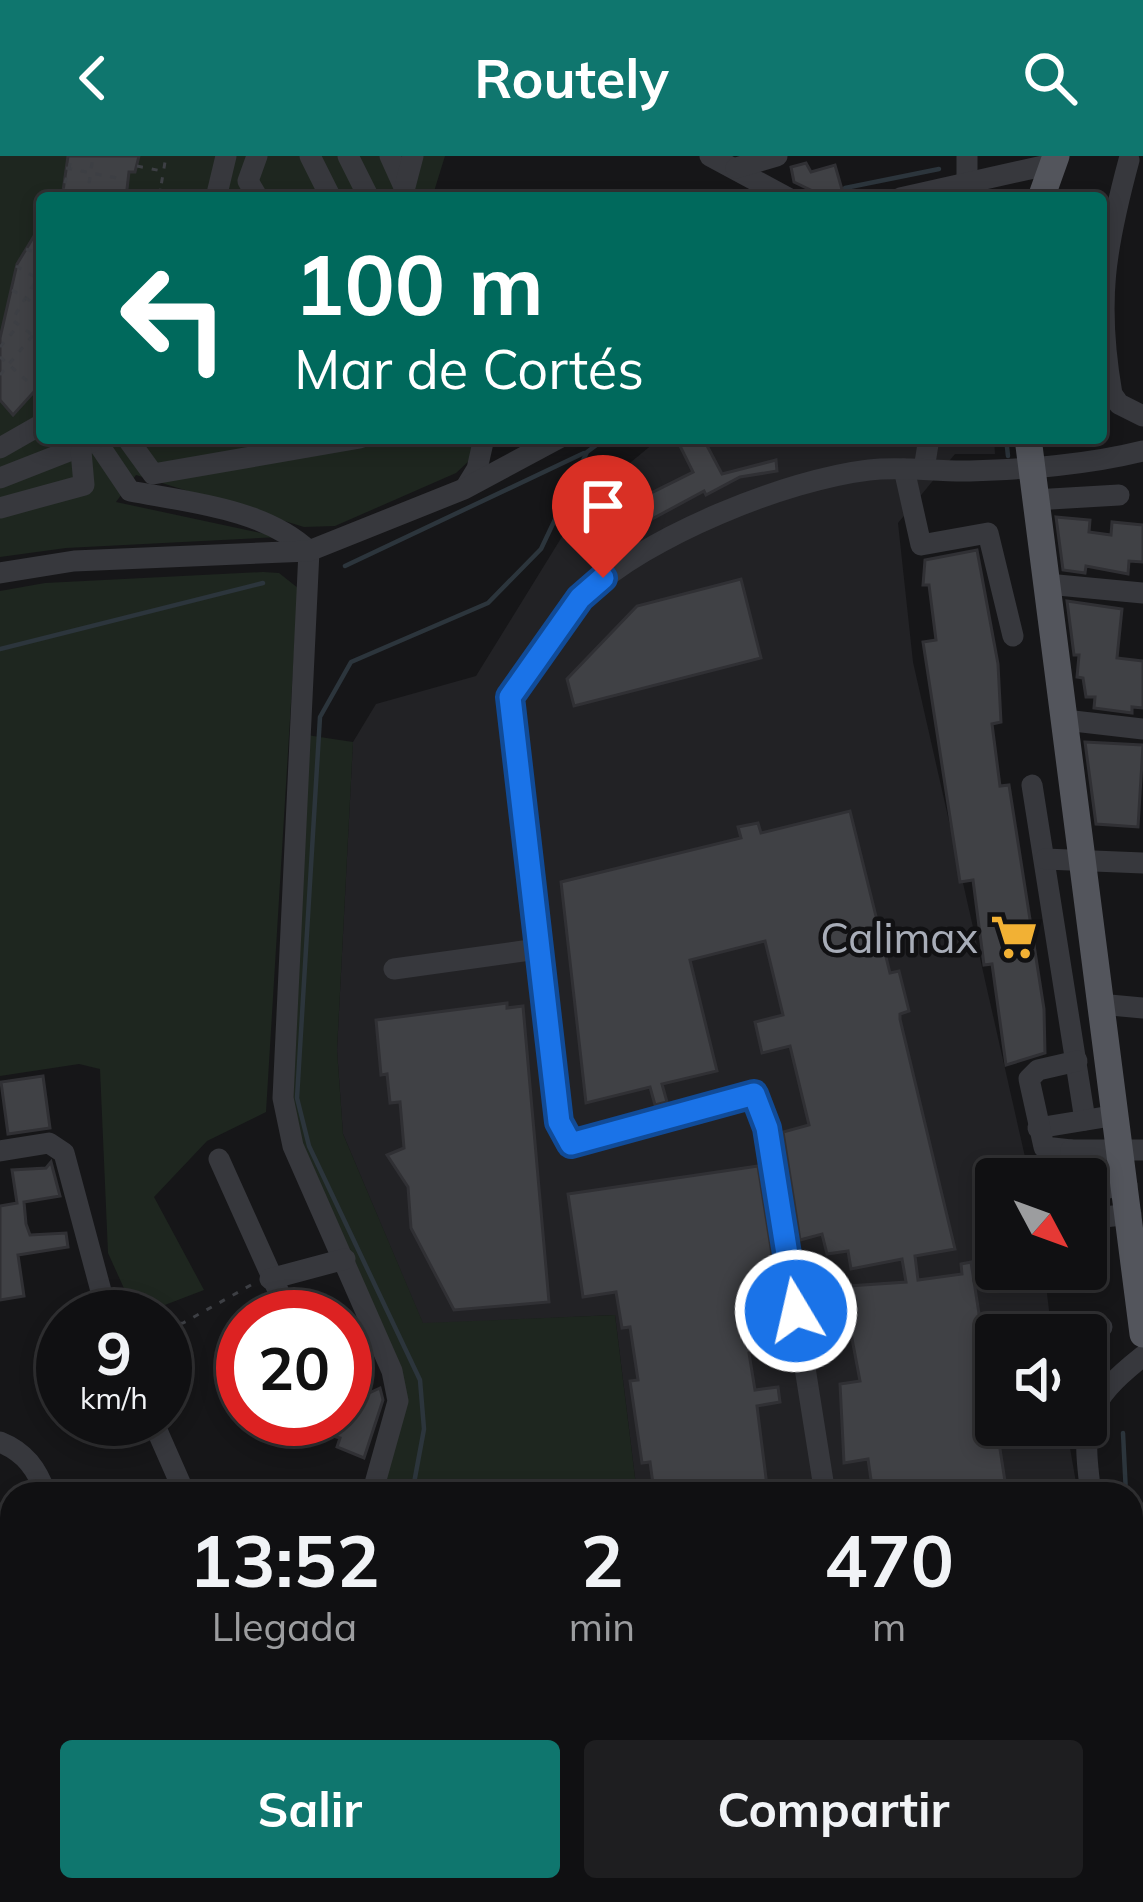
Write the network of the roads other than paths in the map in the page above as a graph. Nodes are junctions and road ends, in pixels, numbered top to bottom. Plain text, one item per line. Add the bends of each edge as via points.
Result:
1 (226, 156) edge
2 (256, 156) edge
3 (310, 156) edge
4 (348, 156) edge
5 (390, 156) edge
6 (412, 156) edge
7 (710, 156) edge
8 (777, 156) edge
9 (967, 156) edge
10 (1054, 160) edge
11 (1129, 160) dead end
12 (736, 168) junction
13 (967, 181) junction
14 (215, 192) edge
15 (254, 192) edge
16 (328, 192) edge
17 (366, 192) edge
18 (403, 192) edge
19 (778, 192) edge
20 (924, 192) edge
21 (1043, 192) edge
22 (1107, 242) edge
23 (1107, 344) edge
24 (1143, 416) edge
25 (36, 427) edge
26 (88, 444) edge
27 (91, 444) edge
28 (92, 444) edge
29 (131, 444) edge
30 (326, 444) edge
31 (483, 444) edge
32 (548, 444) edge
33 (926, 444) edge
34 (1028, 444) edge
35 (0, 448) edge
36 (1143, 452) edge
37 (1030, 467) junction
38 (915, 469) junction
39 (0, 478) edge
40 (464, 489) junction
41 (1119, 495) dead end
42 (1034, 500) junction
43 (0, 508) edge
44 (309, 551) junction
45 (0, 573) edge
46 (1047, 584) junction
47 (1143, 593) edge
48 (1013, 636) dead end
49 (1065, 720) junction
50 (1143, 729) edge
51 (1032, 785) dead end
52 (1083, 857) junction
53 (1045, 859) junction
54 (1143, 863) edge
55 (537, 949) junction
56 (394, 969) dead end
57 (1099, 1004) junction
58 (1143, 1008) edge
59 (1076, 1061) junction
60 (1118, 1115) junction
61 (1085, 1120) junction
62 (1038, 1128) junction
63 (1133, 1149) edge
64 (1070, 1150) junction
65 (0, 1151) edge
66 (1071, 1158) edge
67 (219, 1159) dead end
68 (1127, 1185) junction
69 (1107, 1188) edge
70 (1131, 1214) junction
71 (1107, 1217) edge
72 (345, 1259) junction
73 (270, 1280) junction
74 (1142, 1289) edge
75 (101, 1290) edge
76 (275, 1290) edge
77 (1143, 1334) edge
78 (1143, 1356) edge
79 (1107, 1384) edge
80 (0, 1442) edge
81 (164, 1446) edge
82 (1084, 1446) edge
83 (41, 1482) edge
84 (180, 1482) edge
85 (375, 1482) edge
86 (823, 1482) edge
87 (1089, 1482) edge

1 - 14 street
2 - 15 street via 248,181
3 - 16 street
4 - 17 street
5 - 18 street
6 - 18 street
7 - 12 street
8 - 12 street
9 - 13 street
10 - 13 street
10 - 21 main road
11 - 22 street
12 - 19 street
13 - 20 street
23 - 24 street via 1112,394
25 - 35 street
26 - 39 street
27 - 43 street via 84,485
28 - 44 street via 130,491 282,530
29 - 30 street via 153,474
31 - 40 street
32 - 40 street
33 - 38 street
34 - 37 main road
36 - 37 street
37 - 38 street
37 - 42 main road
38 - 48 street via 921,545 988,533
38 - 55 street via 852,473 765,495 637,555 580,598 510,697
40 - 44 street
41 - 42 street
42 - 46 main road
44 - 45 street via 74,561
44 - 72 street via 283,1098 293,1146
46 - 47 street
46 - 49 main road
49 - 50 street
49 - 52 main road
51 - 53 street
52 - 53 street
52 - 54 street
52 - 57 main road
53 - 59 street
55 - 56 street
55 - 86 street via 559,1122 571,1144 754,1094 767,1128
57 - 58 street
57 - 60 main road
59 - 61 street
59 - 62 street via 1032,1073
60 - 61 street
60 - 63 main road
61 - 62 street
62 - 64 street via 1044,1148
63 - 64 street
63 - 68 main road
64 - 66 street
65 - 75 street via 49,1143 64,1153
67 - 73 street
68 - 69 street
68 - 70 main road
70 - 71 street
70 - 74 main road
72 - 73 street
72 - 85 street via 398,1401
73 - 76 street
74 - 77 main road
78 - 79 street
80 - 83 street via 21,1453
81 - 84 street
82 - 87 street

